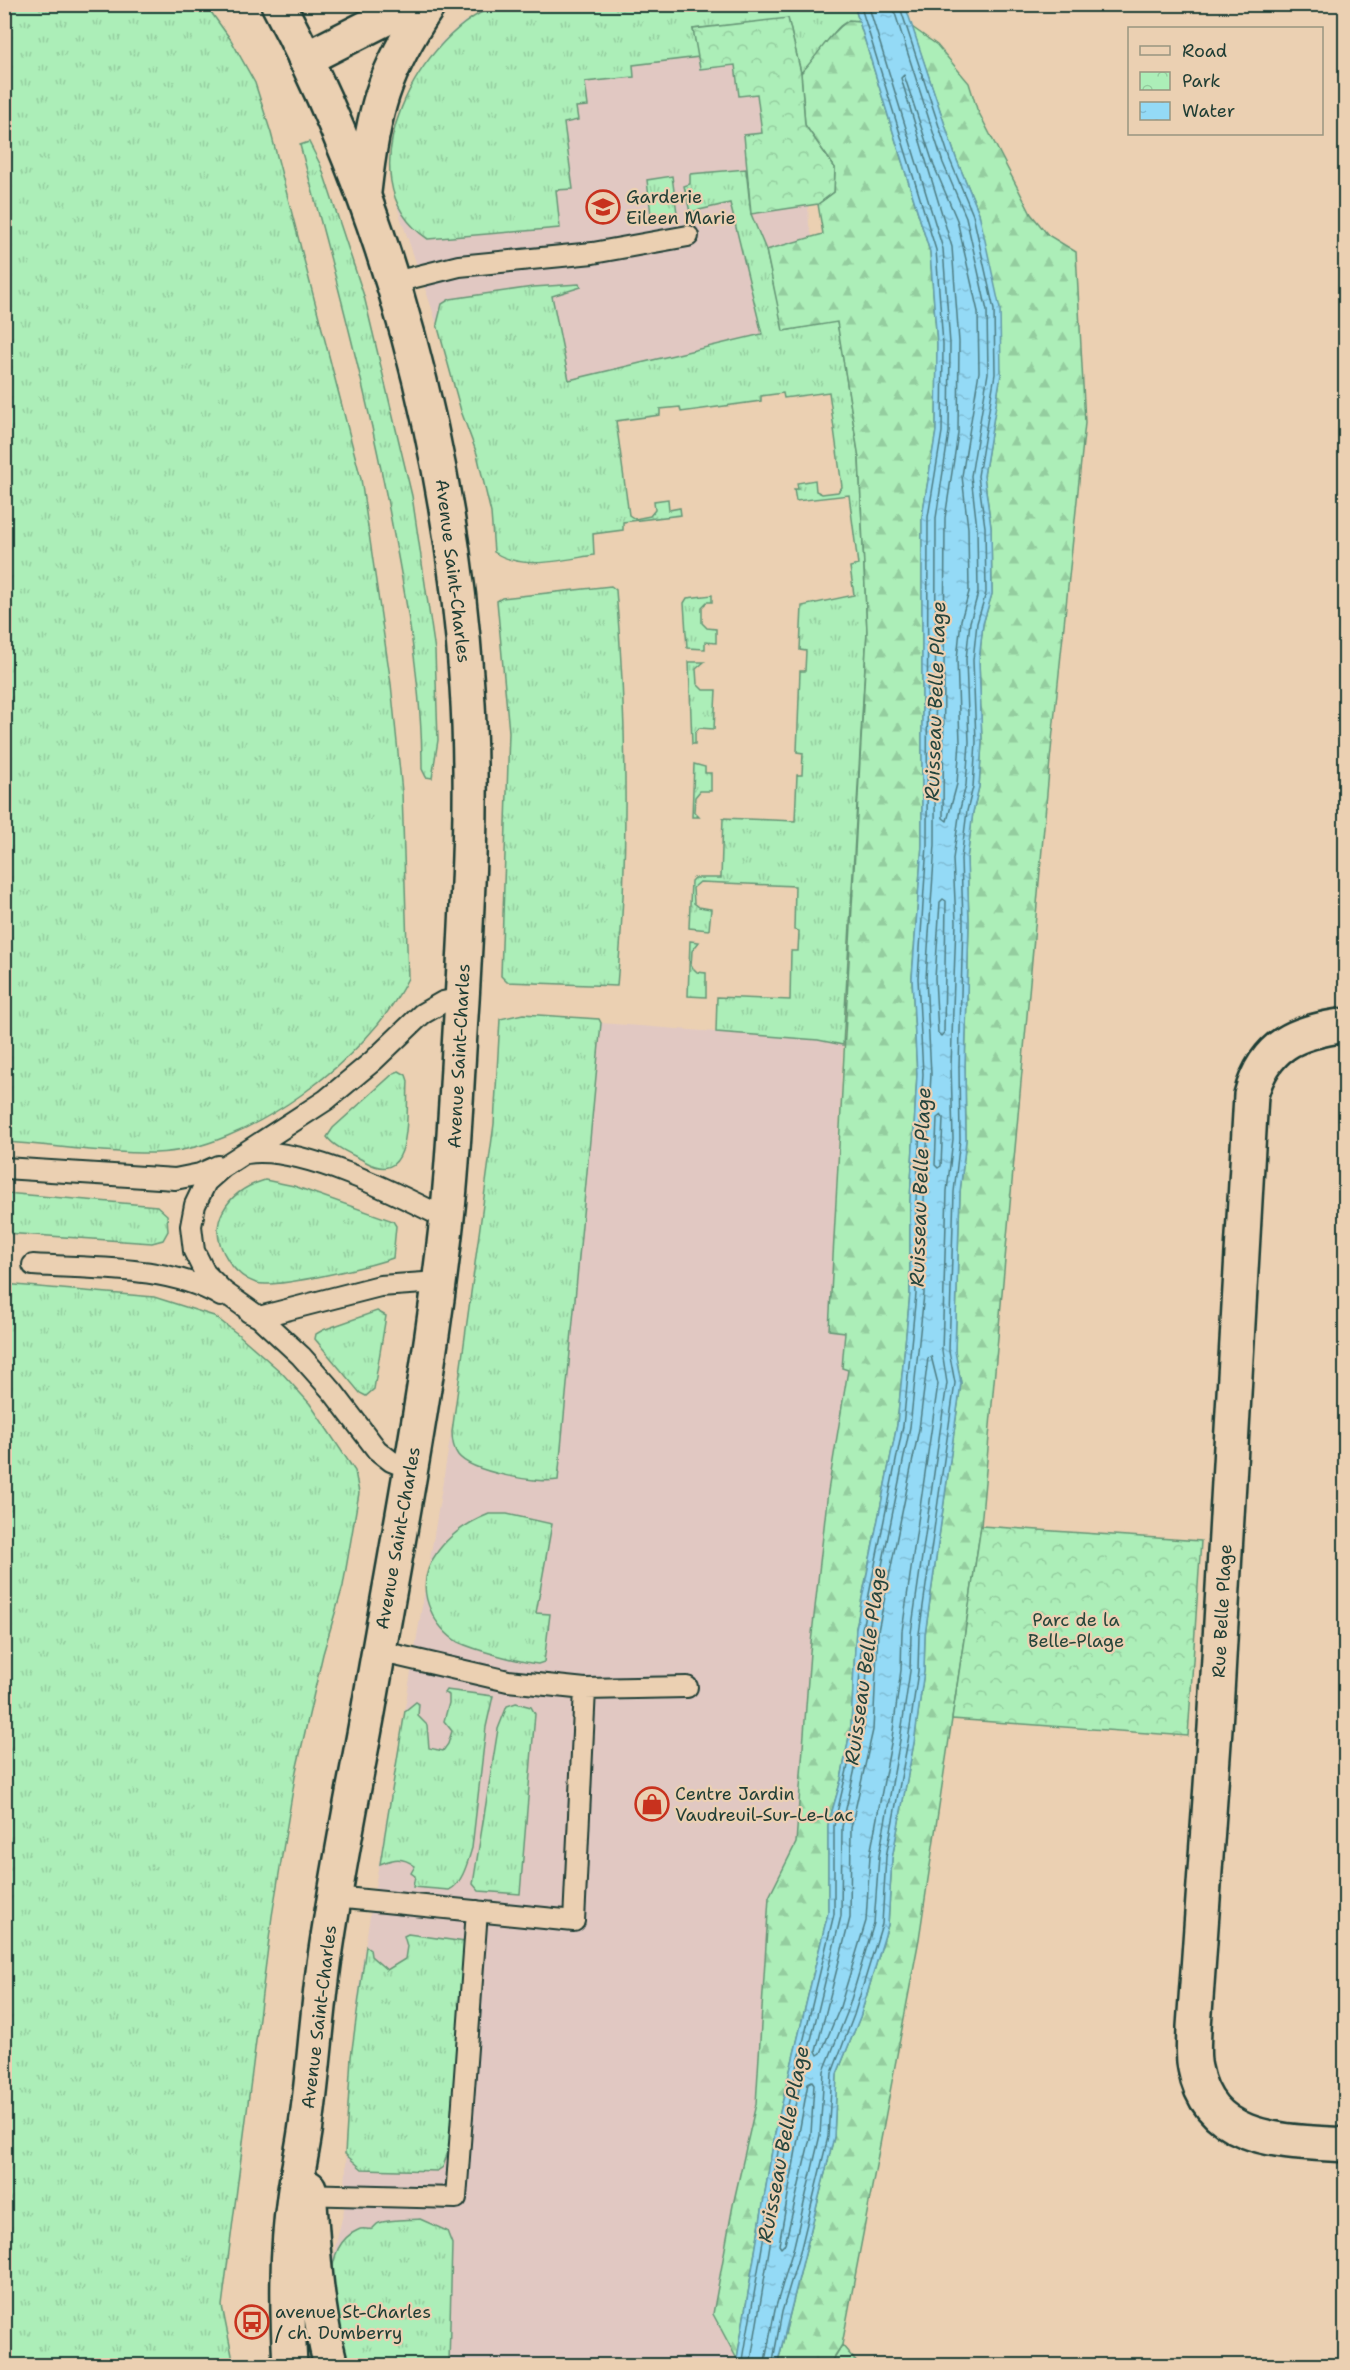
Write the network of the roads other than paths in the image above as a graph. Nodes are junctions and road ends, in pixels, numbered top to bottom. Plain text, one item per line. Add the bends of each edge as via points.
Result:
1 (278, 4) edge
2 (414, 4) edge
3 (429, 4) edge
4 (305, 59) junction
5 (363, 197) junction
6 (688, 236) dead end
7 (391, 283) junction
8 (462, 998) junction
9 (1346, 1025) edge
10 (248, 1152) junction
11 (4, 1168) edge
12 (447, 1219) junction
13 (33, 1265) dead end
14 (439, 1282) junction
15 (259, 1317) junction
16 (411, 1469) junction
17 (378, 1651) junction
18 (687, 1687) dead end
19 (585, 1689) junction
20 (335, 1897) junction
21 (477, 1911) junction
22 (1346, 2145) edge
23 (302, 2195) junction
24 (290, 2366) edge
25 (331, 2366) edge

1 - 4 street, Avenue Saint-Charles
2 - 4 street
3 - 5 street via 397,53 381,94 372,128
4 - 5 street, Avenue Saint-Charles
5 - 7 street, Avenue Saint-Charles
6 - 7 lane via 593,253 459,266
7 - 8 street, Avenue Saint-Charles via 423,396 443,488 464,645 470,793
8 - 10 lane via 443,1002 422,1014 326,1100
8 - 12 street, Avenue Saint-Charles
9 - 22 street, Rue Belle Plage via 1306,1033 1275,1049 1264,1062 1251,1095 1194,2038 1195,2068 1201,2085 1214,2108 1234,2127 1278,2140
10 - 11 lane via 200,1174 175,1179
10 - 12 lane via 277,1151 321,1165 411,1200
10 - 15 lane via 206,1182 191,1226 194,1251 206,1273 224,1292
12 - 14 street, Avenue Saint-Charles
13 - 15 lane via 136,1272 197,1284
14 - 15 lane via 380,1286
14 - 16 street, Avenue Saint-Charles
15 - 16 lane via 301,1356 377,1449 391,1461
16 - 17 street, Avenue Saint-Charles
17 - 19 lane via 508,1681
17 - 20 street, Avenue Saint-Charles
18 - 19 lane
19 - 21 lane via 574,1922
20 - 21 lane
20 - 23 street, Avenue Saint-Charles via 322,1982
21 - 23 lane via 456,2198
23 - 24 street, Avenue Saint-Charles via 286,2281
23 - 25 street, Avenue Saint-Charles

